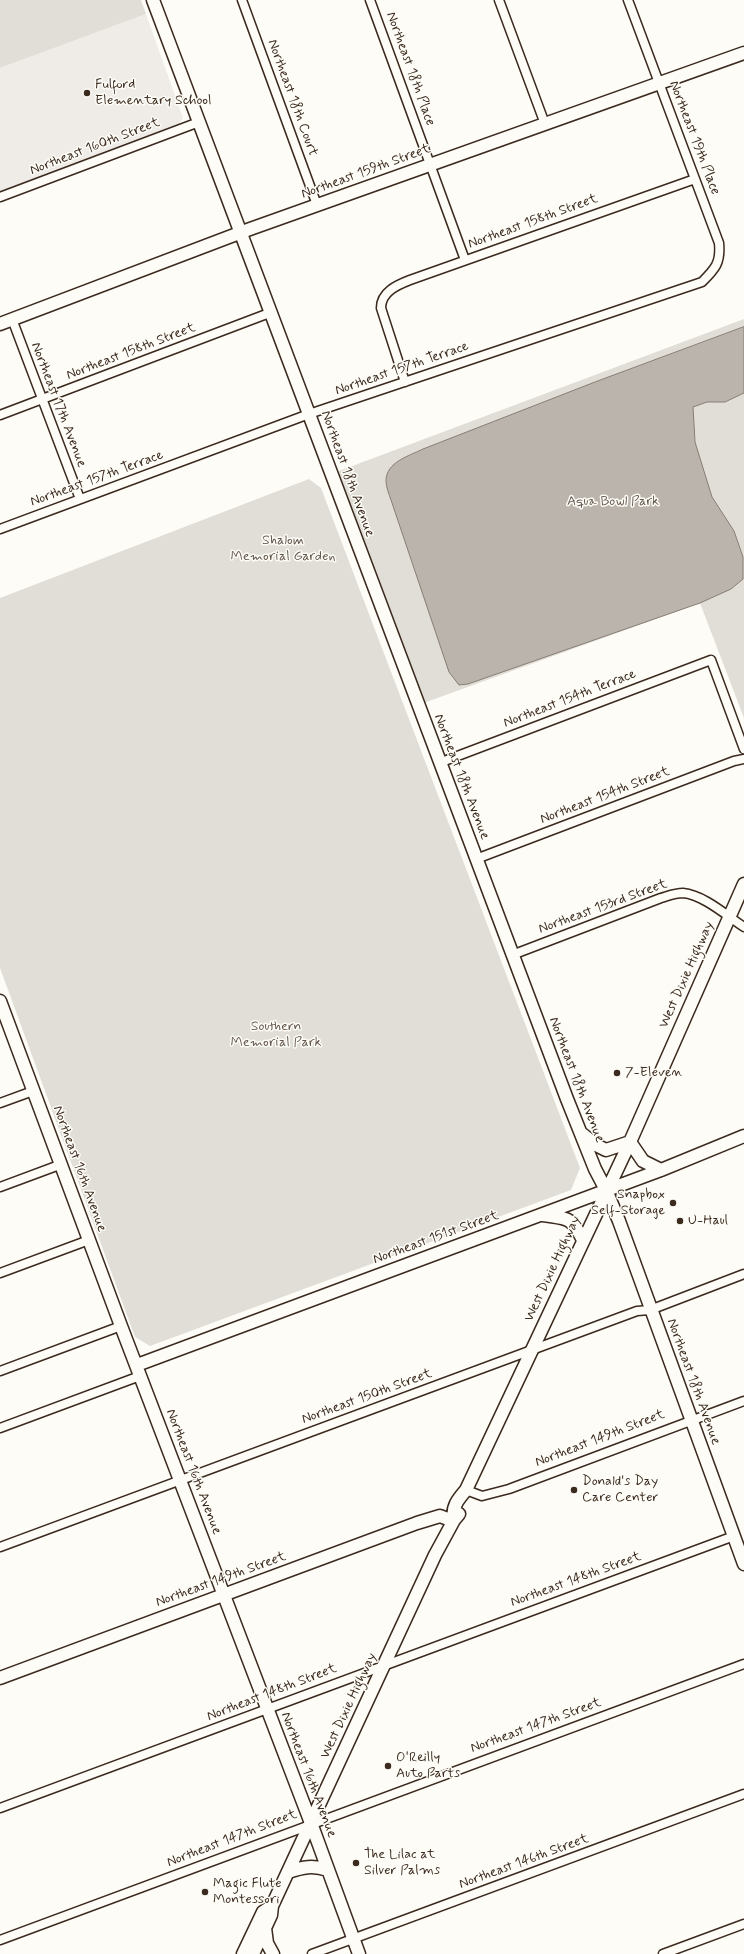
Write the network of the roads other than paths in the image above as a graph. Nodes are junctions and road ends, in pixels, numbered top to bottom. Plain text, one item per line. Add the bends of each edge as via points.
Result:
1 (153, 0) edge
2 (242, 0) edge
3 (370, 0) edge
4 (499, 0) edge
5 (628, 0) edge
6 (744, 53) edge
7 (659, 83) junction
8 (199, 122) junction
9 (545, 124) junction
10 (431, 164) junction
11 (695, 179) junction
12 (0, 197) edge
13 (317, 205) junction
14 (242, 232) junction
15 (465, 260) junction
16 (702, 282) joint
17 (272, 312) junction
18 (12, 319) junction
19 (0, 324) edge
20 (405, 382) junction
21 (42, 400) junction
22 (309, 414) junction
23 (0, 415) edge
24 (80, 499) junction
25 (0, 529) edge
26 (744, 749) edge
27 (744, 759) edge
28 (439, 763) junction
29 (476, 859) junction
30 (744, 884) edge
31 (729, 917) junction
32 (744, 927) edge
33 (512, 955) junction
34 (0, 1001) edge
35 (2, 1014) edge
36 (33, 1090) junction
37 (0, 1103) edge
38 (580, 1133) junction
39 (744, 1136) edge
40 (630, 1142) junction
41 (62, 1164) junction
42 (661, 1170) junction
43 (0, 1188) edge
44 (606, 1190) junction
45 (542, 1215) junction
46 (89, 1240) junction
47 (583, 1240) junction
48 (0, 1273) edge
49 (744, 1274) edge
50 (650, 1310) junction
51 (121, 1326) junction
52 (532, 1350) junction
53 (0, 1371) edge
54 (138, 1371) junction
55 (744, 1401) edge
56 (692, 1421) junction
57 (0, 1428) edge
58 (181, 1480) junction
59 (466, 1490) junction
60 (453, 1520) junction
61 (734, 1536) junction
62 (0, 1547) edge
63 (744, 1564) edge
64 (223, 1595) junction
65 (384, 1664) junction
66 (744, 1664) edge
67 (0, 1678) edge
68 (267, 1709) junction
69 (744, 1794) edge
70 (0, 1808) edge
71 (311, 1823) junction
72 (328, 1870) junction
73 (288, 1872) junction
74 (272, 1906) junction
75 (744, 1924) edge
76 (265, 1928) junction
77 (353, 1939) junction
78 (0, 1940) edge
79 (243, 1954) edge
80 (253, 1954) edge
81 (273, 1954) edge
82 (312, 1954) edge
83 (358, 1954) edge
84 (663, 1954) edge

1 - 8 street, Northeast 18th Avenue
2 - 13 street, Northeast 18th Court
3 - 10 street, Northeast 18th Place
4 - 9 street
5 - 7 street, Northeast 19th Place
6 - 7 street, Northeast 159th Street
7 - 9 street, Northeast 159th Street
7 - 11 street, Northeast 19th Place
8 - 12 street, Northeast 160th Street
8 - 14 street, Northeast 18th Avenue
9 - 10 street, Northeast 159th Street
10 - 13 street, Northeast 159th Street
10 - 15 street, Northeast 18th Place
11 - 15 street, Northeast 158th Street
11 - 16 street, Northeast 19th Place via 719,243 720,255 716,267
13 - 14 street, Northeast 159th Street
14 - 17 street, Northeast 18th Avenue
14 - 18 street, Northeast 159th Street
15 - 20 street, Northeast 158th Street via 398,285 384,296 381,308
16 - 20 street, Northeast 157th Terrace
17 - 21 street, Northeast 158th Street
17 - 22 street, Northeast 18th Avenue
18 - 19 street, Northeast 159th Street
18 - 21 street, Northeast 17th Avenue
20 - 22 street, Northeast 157th Terrace
21 - 23 street, Northeast 158th Street
21 - 24 street, Northeast 17th Avenue
22 - 24 street, Northeast 157th Terrace
22 - 28 street, Northeast 18th Avenue
24 - 25 street, Northeast 157th Terrace
26 - 28 street, Northeast 154th Terrace via 711,660
27 - 29 street, Northeast 154th Street
28 - 29 street, Northeast 18th Avenue
29 - 33 street, Northeast 18th Avenue
30 - 31 street, West Dixie Highway
31 - 32 street, Northeast 153rd Street
31 - 33 street, Northeast 153rd Street via 718,908 689,894 678,893
31 - 40 street, West Dixie Highway
33 - 38 street, Northeast 18th Avenue
34 - 35 street, Northeast 16th Avenue
35 - 36 street, Northeast 16th Avenue
36 - 37 street
36 - 41 street, Northeast 16th Avenue
38 - 40 street via 606,1150
38 - 44 street, Northeast 18th Avenue
39 - 42 street, Northeast 151st Street
40 - 42 street via 643,1161
40 - 44 street, West Dixie Highway
41 - 43 street
41 - 46 street, Northeast 16th Avenue
42 - 44 street, Northeast 151st Street
44 - 45 street, Northeast 151st Street
44 - 47 street, West Dixie Highway
44 - 50 street, Northeast 18th Avenue
45 - 47 street via 571,1220
45 - 54 street, Northeast 151st Street
46 - 48 street
46 - 51 street, Northeast 16th Avenue
47 - 52 street, West Dixie Highway
49 - 50 street, Northeast 150th Street
50 - 52 street, Northeast 150th Street via 637,1311
50 - 56 street, Northeast 18th Avenue
51 - 53 street
51 - 54 street, Northeast 16th Avenue
52 - 58 street, Northeast 150th Street
52 - 59 street, West Dixie Highway
54 - 57 street, Northeast 151st Street
54 - 58 street, Northeast 16th Avenue
55 - 56 street, Northeast 149th Street
56 - 59 street, Northeast 149th Street via 509,1489 482,1496
56 - 61 street, Northeast 18th Avenue
58 - 62 street, Northeast 150th Street
58 - 64 street, Northeast 16th Avenue
59 - 60 street, West Dixie Highway via 459,1496 452,1513
60 - 64 street, Northeast 149th Street via 440,1516
60 - 65 street, West Dixie Highway
61 - 63 street, Northeast 18th Avenue
61 - 65 street, Northeast 148th Street
64 - 67 street, Northeast 149th Street
64 - 68 street, Northeast 16th Avenue
65 - 68 street, Northeast 148th Street
65 - 71 street, West Dixie Highway
66 - 71 street, Northeast 147th Street
68 - 70 street, Northeast 148th Street
68 - 71 street, Northeast 16th Avenue
69 - 77 street, Northeast 146th Street
71 - 72 street, Northeast 16th Avenue
71 - 73 street, West Dixie Highway
71 - 78 street, Northeast 147th Street
72 - 73 street via 304,1866
72 - 77 street, Northeast 16th Avenue
73 - 74 street, West Dixie Highway
74 - 76 street, West Dixie Highway
74 - 79 street, West Dixie Highway via 263,1912
75 - 84 street
76 - 80 street, West Dixie Highway
76 - 81 street via 267,1943
77 - 82 street, Northeast 146th Street
77 - 83 street, Northeast 16th Avenue

